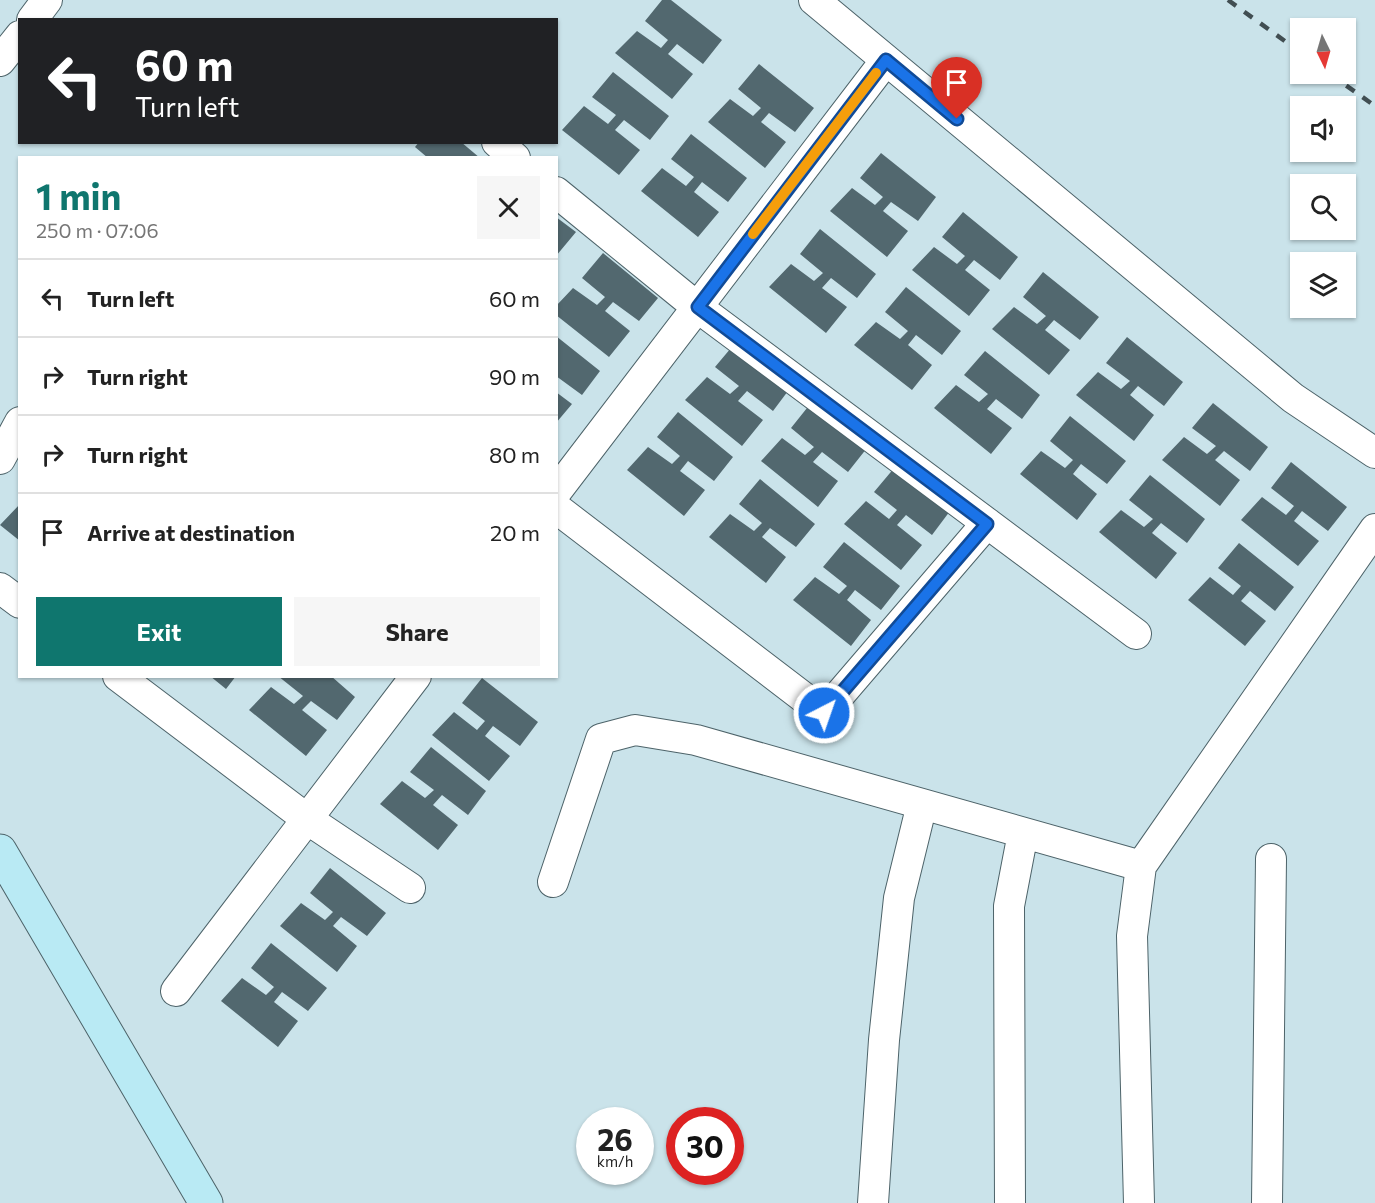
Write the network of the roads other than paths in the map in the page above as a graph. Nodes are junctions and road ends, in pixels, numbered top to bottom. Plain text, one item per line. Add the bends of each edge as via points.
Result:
1 (47, 0) edge
2 (814, 0) edge
3 (34, 18) edge
4 (18, 39) edge
5 (886, 60) junction
6 (0, 62) edge
7 (499, 144) edge
8 (513, 156) edge
9 (558, 194) edge
10 (698, 307) junction
11 (18, 426) edge
12 (1375, 453) edge
13 (0, 459) edge
14 (558, 489) edge
15 (558, 510) edge
16 (987, 524) junction
17 (1375, 529) edge
18 (0, 588) edge
19 (18, 602) edge
20 (1136, 634) dead end
21 (121, 678) edge
22 (414, 678) edge
23 (922, 804) junction
24 (307, 819) junction
25 (1023, 833) junction
26 (0, 851) edge
27 (1271, 859) dead end
28 (1141, 866) junction
29 (553, 882) dead end
30 (410, 888) dead end
31 (176, 991) dead end
32 (206, 1203) edge
33 (873, 1203) edge
34 (1010, 1203) edge
35 (1139, 1203) edge
36 (1267, 1203) edge

1 - 3 street
2 - 5 street
4 - 6 street
5 - 10 street
5 - 12 street via 1293,398
7 - 8 street
9 - 10 street
10 - 14 street
10 - 16 street
11 - 13 street
15 - 16 street via 824,713
16 - 20 street
17 - 28 street
18 - 19 street
21 - 24 street
22 - 24 street
23 - 25 street
23 - 29 street via 696,740 635,730 600,739
23 - 33 street via 899,898
24 - 30 street
24 - 31 street
25 - 28 street
25 - 34 street via 1009,906
26 - 32 main road
27 - 36 street
28 - 35 street via 1132,936

